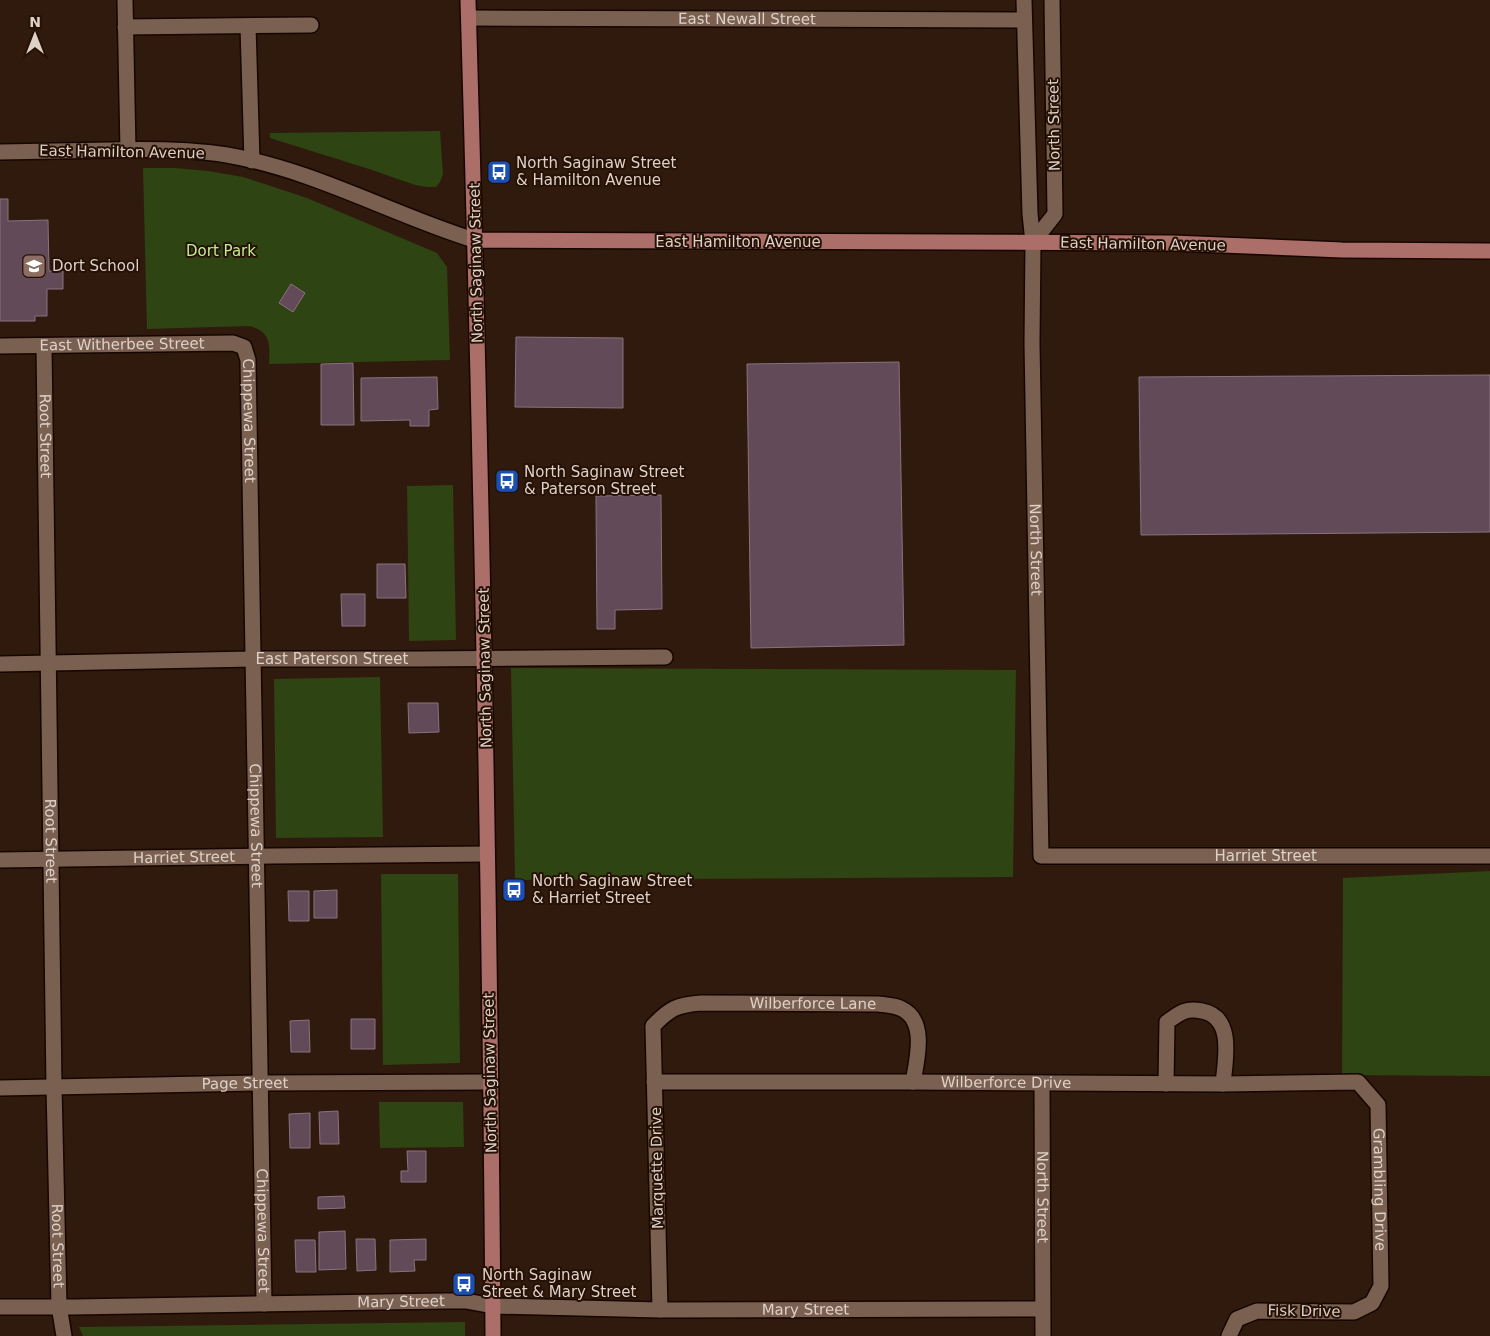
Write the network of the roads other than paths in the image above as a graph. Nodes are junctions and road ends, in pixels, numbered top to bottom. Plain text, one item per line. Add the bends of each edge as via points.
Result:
1 (124, 0) edge
2 (468, 0) edge
3 (1024, 0) edge
4 (1052, 0) edge
5 (468, 18) junction
6 (1024, 20) junction
7 (311, 25) dead end
8 (248, 26) junction
9 (125, 27) junction
10 (128, 150) junction
11 (0, 152) edge
12 (252, 161) junction
13 (474, 240) junction
14 (1033, 242) junction
15 (1490, 251) edge
16 (0, 346) edge
17 (44, 346) junction
18 (244, 347) joint
19 (665, 657) dead end
20 (485, 658) junction
21 (253, 659) junction
22 (48, 663) junction
23 (0, 664) edge
24 (487, 854) junction
25 (258, 856) junction
26 (1041, 856) joint
27 (1490, 856) edge
28 (51, 859) junction
29 (0, 860) edge
30 (653, 1026) joint
31 (491, 1082) junction
32 (654, 1082) junction
33 (913, 1082) junction
34 (1358, 1082) joint
35 (260, 1083) junction
36 (1042, 1083) junction
37 (1166, 1084) junction
38 (1223, 1084) junction
39 (54, 1087) junction
40 (0, 1088) edge
41 (1372, 1303) joint
42 (264, 1304) junction
43 (59, 1306) junction
44 (493, 1306) junction
45 (0, 1307) edge
46 (1042, 1309) junction
47 (660, 1310) junction
48 (64, 1336) edge
49 (493, 1336) edge
50 (1043, 1336) edge
51 (1229, 1336) edge

1 - 9 street
2 - 5 main road, North Saginaw Street
3 - 6 street, North Street
4 - 14 street, North Street via 1055,214
5 - 6 street, East Newall Street
5 - 13 main road, North Saginaw Street
6 - 14 street, North Street
7 - 8 street
8 - 9 street
8 - 12 street
9 - 10 street
10 - 11 street, East Hamilton Avenue
10 - 12 street, East Hamilton Avenue via 200,151
12 - 13 street, East Hamilton Avenue via 311,178
13 - 14 main road, East Hamilton Avenue
13 - 20 main road, North Saginaw Street
14 - 15 main road, East Hamilton Avenue
14 - 26 street, North Street
16 - 17 street, East Witherbee Street
17 - 18 street, East Witherbee Street via 233,343
17 - 22 street, Root Street
18 - 21 street, Chippewa Street via 248,360
19 - 20 street, East Paterson Street
20 - 21 street, East Paterson Street
20 - 24 main road, North Saginaw Street
21 - 22 street, East Paterson Street
21 - 25 street, Chippewa Street
22 - 23 street, East Paterson Street
22 - 28 street, Root Street
24 - 25 street, Harriet Street
24 - 31 main road, North Saginaw Street
25 - 28 street, Harriet Street
25 - 35 street, Chippewa Street
26 - 27 street, Harriet Street
28 - 29 street, Harriet Street
28 - 39 street, Root Street
30 - 32 street, Marquette Drive
30 - 33 street, Wilberforce Lane via 669,1010 688,1004 878,1004 897,1007 913,1019 918,1036
31 - 35 street, Page Street
31 - 44 main road, North Saginaw Street
32 - 33 street, Wilberforce Drive
32 - 47 street, Marquette Drive
33 - 36 street, Wilberforce Drive
34 - 38 street, Wilberforce Drive
34 - 41 street, Grambling Drive via 1378,1105 1381,1286
35 - 39 street, Page Street
35 - 42 street, Chippewa Street
36 - 37 street, Wilberforce Drive
36 - 46 street, North Street
37 - 38 street, Wilberforce Drive
37 - 38 street via 1167,1022 1182,1011 1193,1010 1208,1012 1220,1021 1225,1032
39 - 40 street, Page Street
39 - 43 street, Root Street
41 - 51 street, Fisk Drive via 1354,1312 1257,1311 1236,1318
42 - 43 street, Mary Street
42 - 44 street, Mary Street via 445,1301
43 - 45 street, Mary Street
43 - 48 street, Root Street
44 - 47 street, Mary Street
44 - 49 main road, North Saginaw Street
46 - 47 street, Mary Street
46 - 50 street, North Street

